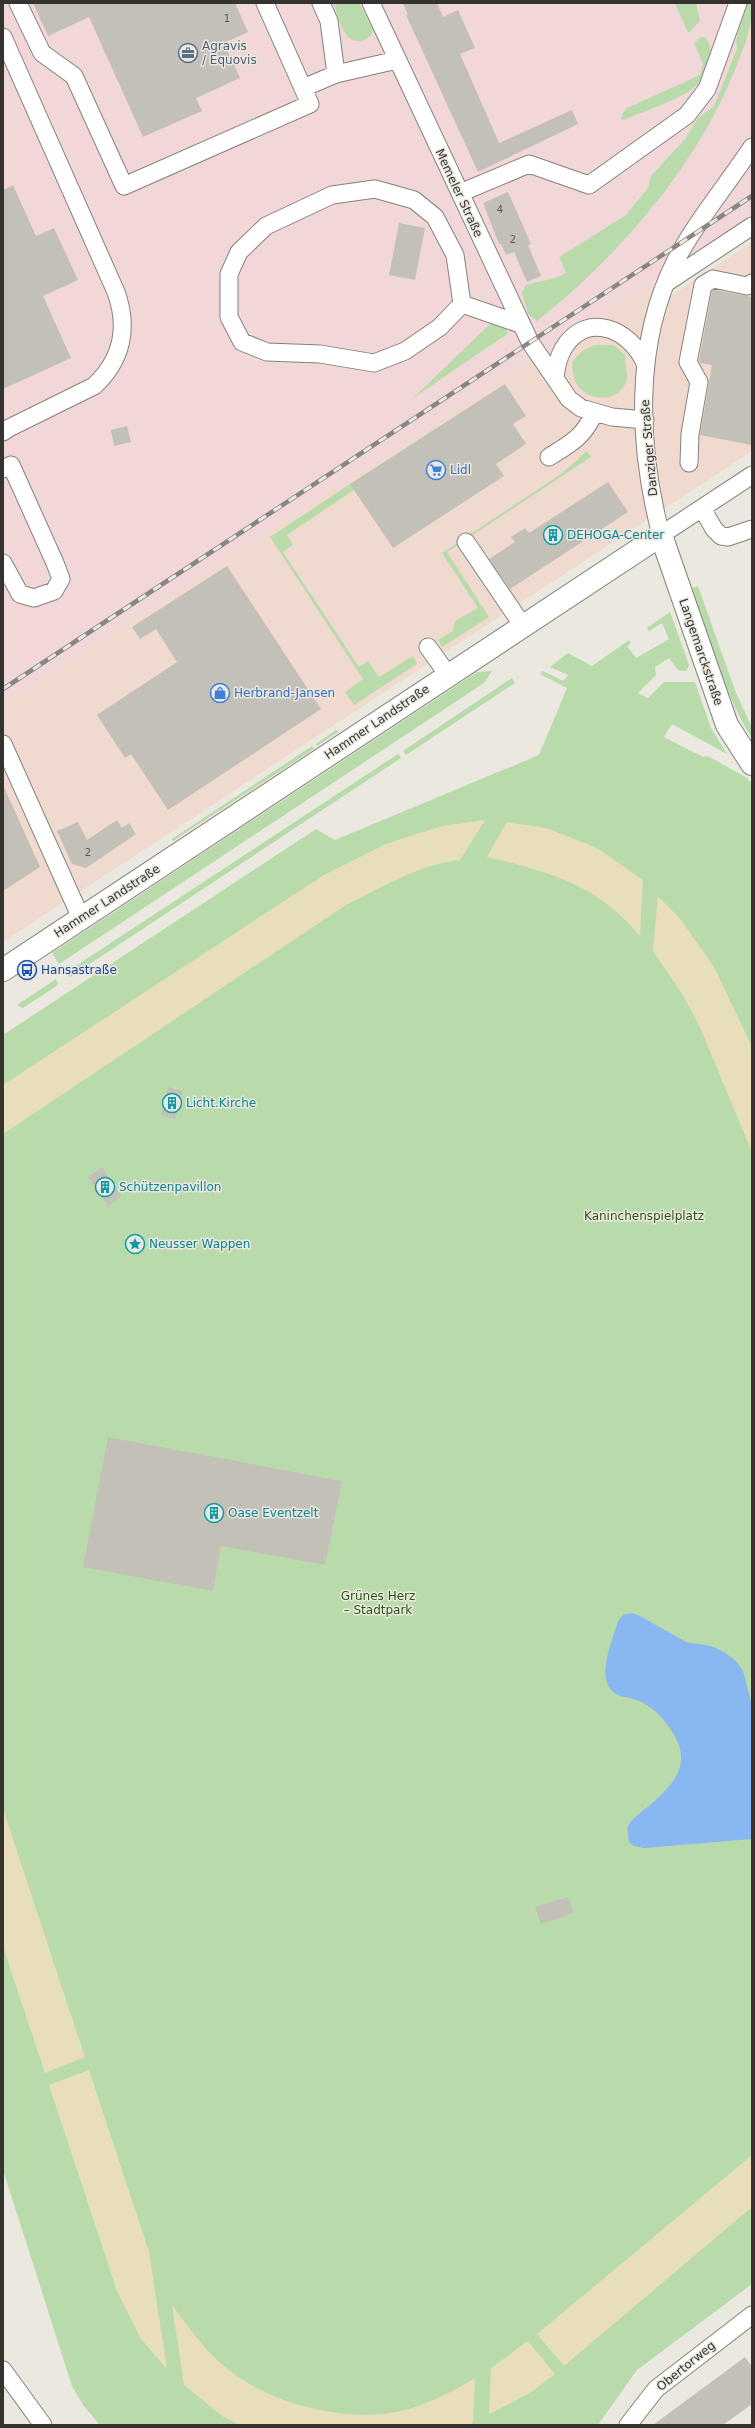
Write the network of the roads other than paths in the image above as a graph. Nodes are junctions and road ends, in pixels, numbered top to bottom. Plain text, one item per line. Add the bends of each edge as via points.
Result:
1 (18, 3) edge
2 (265, 3) edge
3 (321, 3) edge
4 (371, 3) edge
5 (738, 3) edge
6 (3, 37) edge
7 (397, 60) junction
8 (336, 74) junction
9 (303, 88) junction
10 (752, 147) edge
11 (460, 193) junction
12 (752, 226) edge
13 (666, 283) junction
14 (752, 283) edge
15 (462, 304) junction
16 (520, 324) junction
17 (645, 363) junction
18 (554, 378) junction
19 (594, 413) junction
20 (645, 420) junction
21 (5, 429) edge
22 (549, 457) dead end
23 (689, 463) dead end
24 (3, 469) edge
25 (752, 475) edge
26 (702, 508) junction
27 (752, 529) edge
28 (661, 536) junction
29 (466, 542) dead end
30 (3, 563) edge
31 (524, 626) junction
32 (428, 647) dead end
33 (448, 675) junction
34 (3, 744) edge
35 (752, 764) edge
36 (81, 918) junction
37 (3, 970) edge
38 (752, 2315) edge
39 (3, 2370) edge
40 (43, 2425) edge
41 (628, 2425) edge

1 - 9 street via 42,53 74,76 124,186 310,104
2 - 9 street
3 - 8 street via 329,22
4 - 7 street, Memeler Straße
5 - 11 street via 707,89 687,116 589,185 528,164
6 - 21 street via 116,292 123,324 121,343 113,363 105,376 94,386
7 - 8 street
7 - 11 street, Memeler Straße
8 - 9 street
10 - 13 street, Danziger Straße via 690,236
11 - 16 street, Memeler Straße
12 - 13 street
13 - 17 street, Danziger Straße via 657,308
14 - 23 street via 747,286 713,279 703,285 688,362 699,382 690,434
15 - 15 street via 440,327 405,351 374,363 320,354 267,352 242,342 229,316 229,274 239,252 266,226 332,195 375,189 414,200 435,217 455,255
15 - 16 street
16 - 18 street, Memeler Straße
17 - 18 street via 640,352 620,333 608,328 595,327 582,332 567,344 557,362
17 - 20 street, Danziger Straße
18 - 19 street, Memeler Straße via 569,399
19 - 20 street, Memeler Straße
19 - 22 street via 587,428 576,439
20 - 28 street, Danziger Straße via 649,473
24 - 30 street via 11,465 61,579 54,591 34,598 20,594
25 - 26 street, Hammer Landstraße
26 - 27 street via 721,536 728,537
26 - 28 street, Hammer Landstraße
28 - 31 main road, Hammer Landstraße
28 - 35 main road, Langemarckstraße via 727,725
29 - 31 street
31 - 33 main road, Hammer Landstraße
32 - 33 street
33 - 36 main road, Hammer Landstraße
34 - 36 street
36 - 37 main road, Hammer Landstraße
38 - 41 street, Obertorweg via 670,2377 645,2401
39 - 40 street

